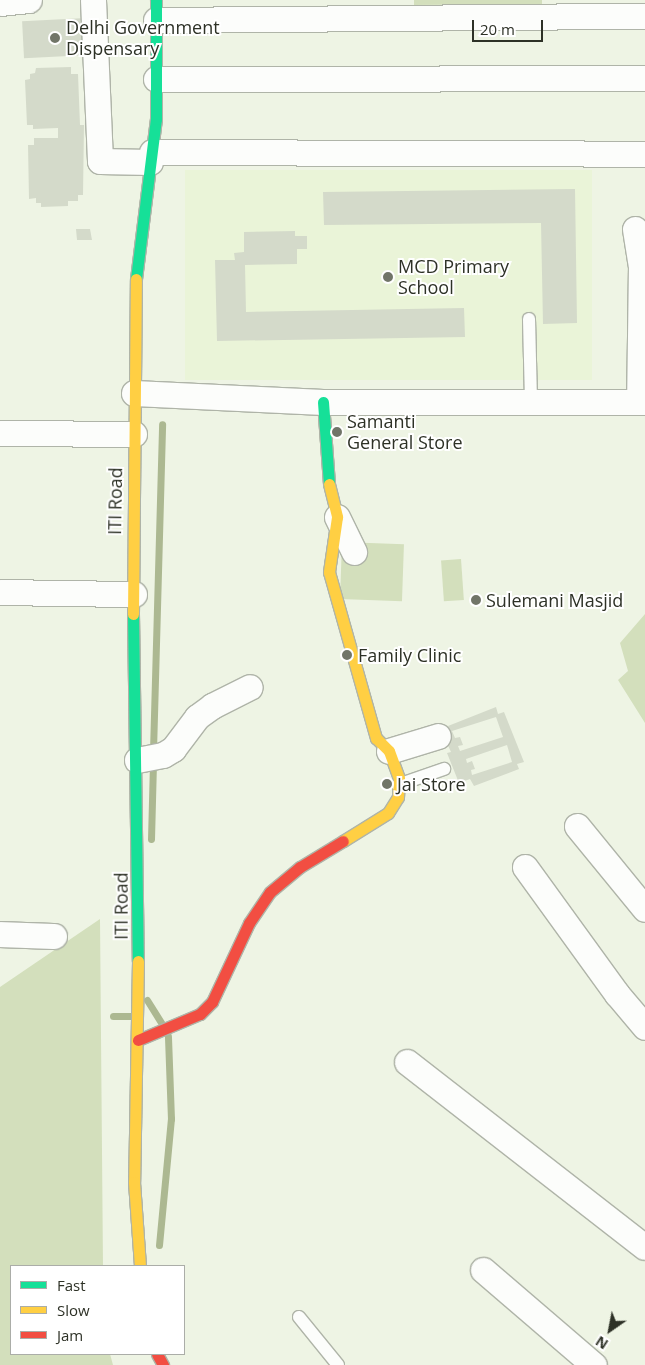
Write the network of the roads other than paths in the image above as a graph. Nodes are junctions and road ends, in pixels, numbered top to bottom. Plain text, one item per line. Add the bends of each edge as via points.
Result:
1 (29, 0) edge
2 (94, 0) edge
3 (0, 3) edge
4 (558, 8) edge
5 (397, 9) edge
6 (156, 10) edge
7 (645, 16) edge
8 (645, 78) edge
9 (156, 79) junction
10 (645, 154) edge
11 (151, 157) junction
12 (635, 229) dead end
13 (643, 265) edge
14 (529, 319) dead end
15 (134, 393) junction
16 (531, 401) junction
17 (323, 402) junction
18 (642, 402) edge
19 (0, 433) edge
20 (134, 434) junction
21 (337, 517) junction
22 (354, 552) dead end
23 (0, 592) edge
24 (134, 594) junction
25 (250, 687) dead end
26 (438, 736) dead end
27 (389, 752) junction
28 (137, 760) junction
29 (444, 769) dead end
30 (398, 785) junction
31 (577, 826) dead end
32 (525, 867) dead end
33 (645, 909) edge
34 (0, 934) edge
35 (54, 936) dead end
36 (645, 1027) edge
37 (138, 1040) junction
38 (407, 1062) dead end
39 (645, 1247) edge
40 (140, 1265) edge
41 (483, 1270) dead end
42 (299, 1317) dead end
43 (338, 1365) edge
44 (594, 1365) edge

1 - 3 street
2 - 11 street via 100,161
4 - 5 street
4 - 7 street
5 - 6 street
6 - 9 street, ITI Road
8 - 9 street
9 - 11 street, ITI Road
10 - 11 street
11 - 15 street, ITI Road via 135,283
12 - 13 street
13 - 18 street
14 - 16 lane
15 - 17 street
15 - 20 street, ITI Road
16 - 17 street
16 - 18 street
17 - 21 street via 329,482
19 - 20 street
20 - 24 street, ITI Road
21 - 22 street
21 - 27 street via 329,572 376,738
23 - 24 street
24 - 28 street, ITI Road
25 - 28 street via 212,706 197,718 173,750
26 - 27 street
27 - 30 street via 399,778
28 - 37 street, ITI Road
29 - 30 lane
30 - 37 street via 398,797 388,813 300,867 270,892 249,923 212,1002 200,1014
31 - 33 street
32 - 36 street via 616,994
34 - 35 street
37 - 40 street, ITI Road via 134,1182
38 - 39 street
41 - 44 street
42 - 43 lane

